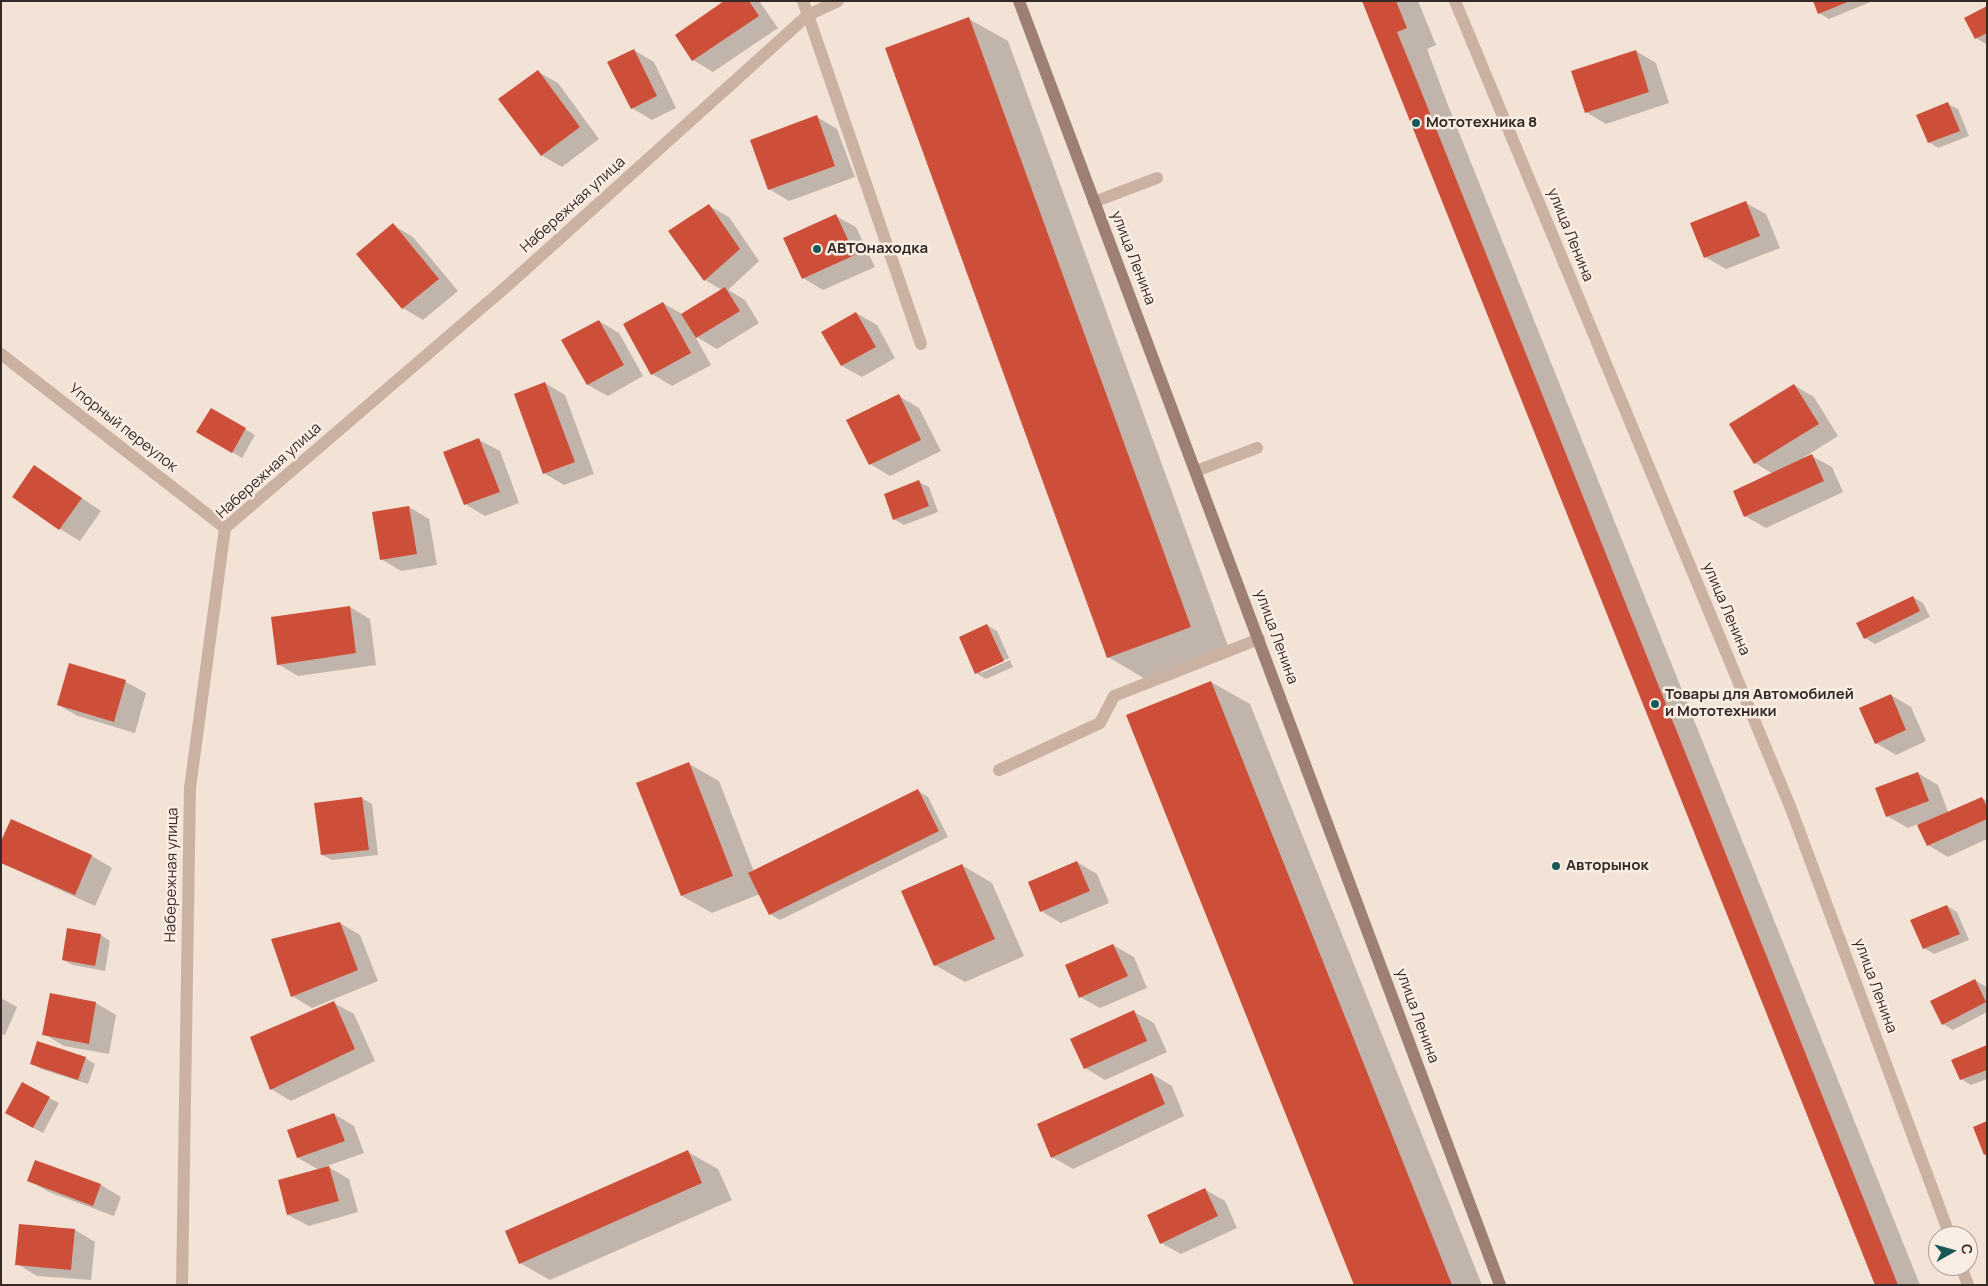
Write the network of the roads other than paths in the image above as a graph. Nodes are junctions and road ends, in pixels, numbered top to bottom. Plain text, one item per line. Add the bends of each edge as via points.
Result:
1 (803, 1) edge
2 (838, 1) edge
3 (1019, 1) edge
4 (1456, 2) edge
5 (808, 15) junction
6 (1157, 178) dead end
7 (1094, 202) junction
8 (921, 344) dead end
9 (1, 354) edge
10 (1257, 448) dead end
11 (1196, 471) junction
12 (226, 528) junction
13 (1259, 639) junction
14 (999, 770) dead end
15 (1946, 1226) edge
16 (182, 1285) edge
17 (1500, 1285) edge

1 - 5 street
2 - 5 street, Набережная улица
3 - 7 main road, улица Ленина
4 - 15 street, улица Ленина via 1790,806
5 - 8 street
5 - 12 street, Набережная улица via 507,286
6 - 7 street
7 - 11 main road, улица Ленина
9 - 12 street, Упорный переулок
10 - 11 street
11 - 13 main road, улица Ленина
12 - 16 street, Набережная улица via 190,788
13 - 14 street via 1114,696 1100,723
13 - 17 main road, улица Ленина

